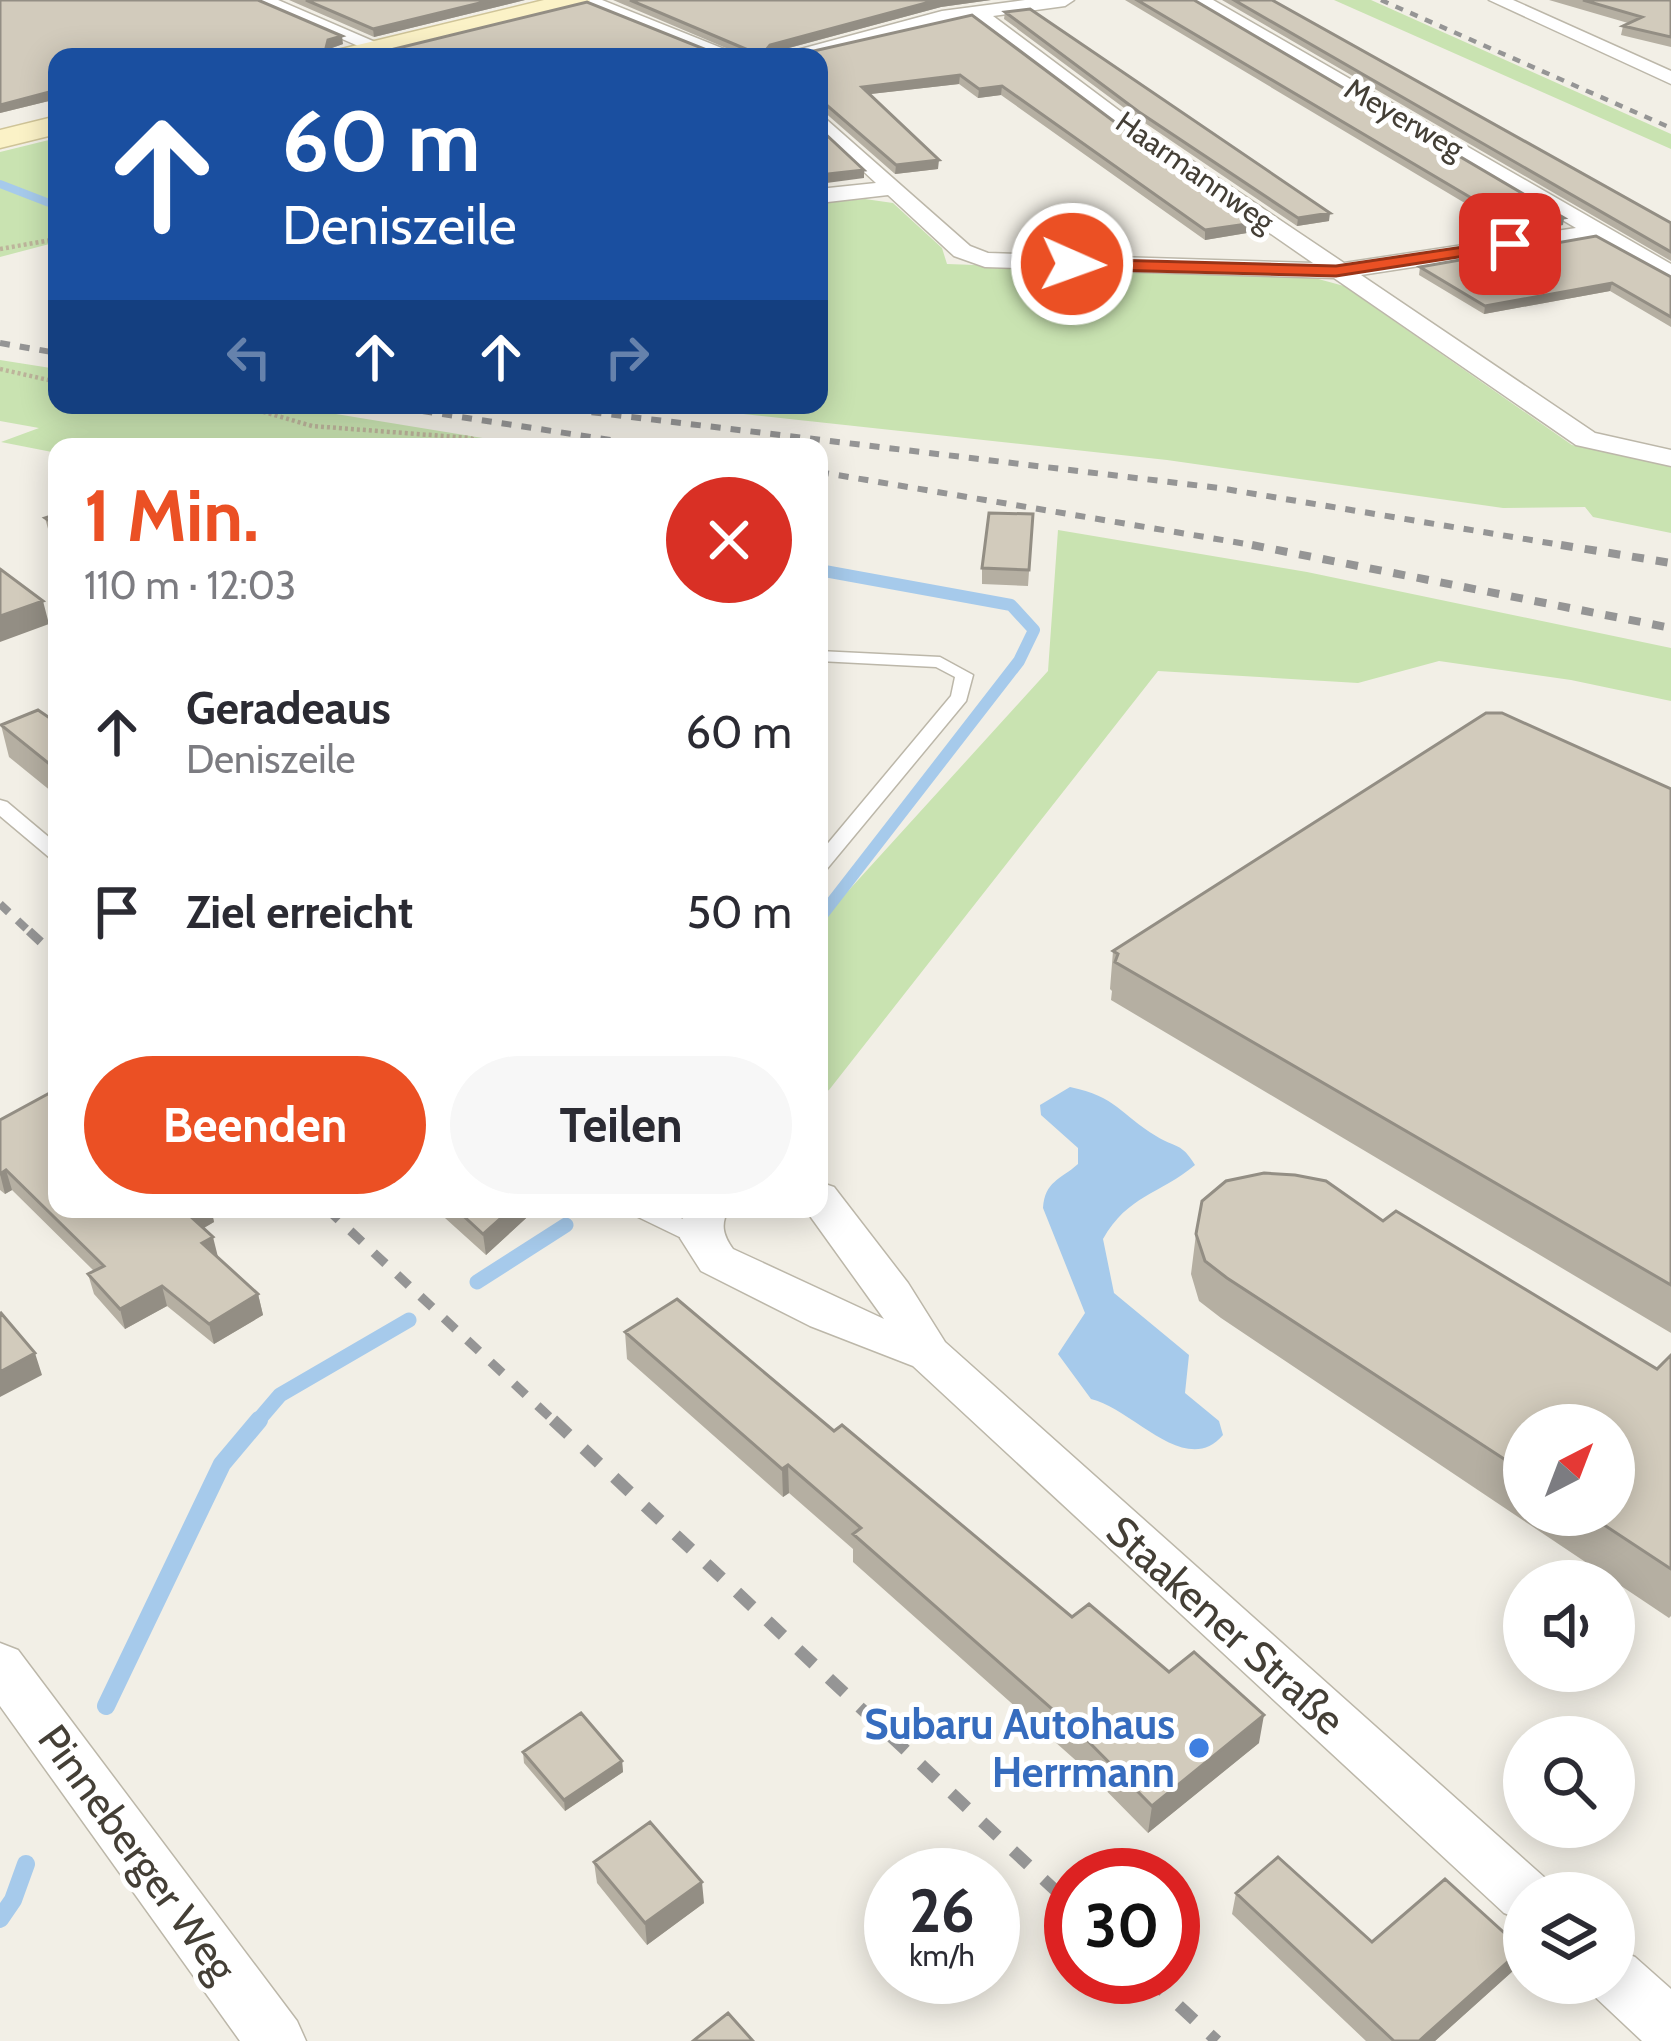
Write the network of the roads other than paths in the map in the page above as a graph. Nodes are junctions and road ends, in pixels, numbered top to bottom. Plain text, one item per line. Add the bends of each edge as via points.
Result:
1 (262, 0) edge
2 (581, 0) edge
3 (1065, 0) edge
4 (1200, 0) edge
5 (1498, 0) edge
6 (975, 11) junction
7 (380, 48) joint
8 (710, 48) edge
9 (819, 48) edge
10 (1671, 78) edge
11 (48, 127) edge
12 (828, 128) edge
13 (0, 139) edge
14 (890, 188) junction
15 (828, 195) edge
16 (1597, 232) junction
17 (1336, 271) junction
18 (1671, 274) edge
19 (1671, 458) edge
20 (828, 656) edge
21 (0, 806) edge
22 (48, 846) edge
23 (828, 855) edge
24 (828, 1209) edge
25 (705, 1224) edge
26 (929, 1354) junction
27 (0, 1665) edge
28 (1503, 1875) edge
29 (1635, 1996) edge
30 (1671, 2030) edge
31 (276, 2041) edge
32 (1661, 2041) edge

1 - 7 street
2 - 7 street
2 - 8 street
3 - 6 street
4 - 16 street, Meyerweg
5 - 10 street
6 - 9 street
6 - 17 street, Haarmannweg
11 - 13 street
12 - 14 street
14 - 15 street
14 - 17 street via 962,251 985,260
16 - 17 street
16 - 18 street, Meyerweg
17 - 19 street, Haarmannweg via 1586,439
20 - 23 lane via 940,662 964,675 960,697
21 - 22 lane
24 - 26 street, Staakener Straße
25 - 26 street, Staakener Straße via 717,1260
26 - 28 street, Staakener Straße
27 - 31 street, Pinneberger Weg
29 - 30 street
30 - 32 street

